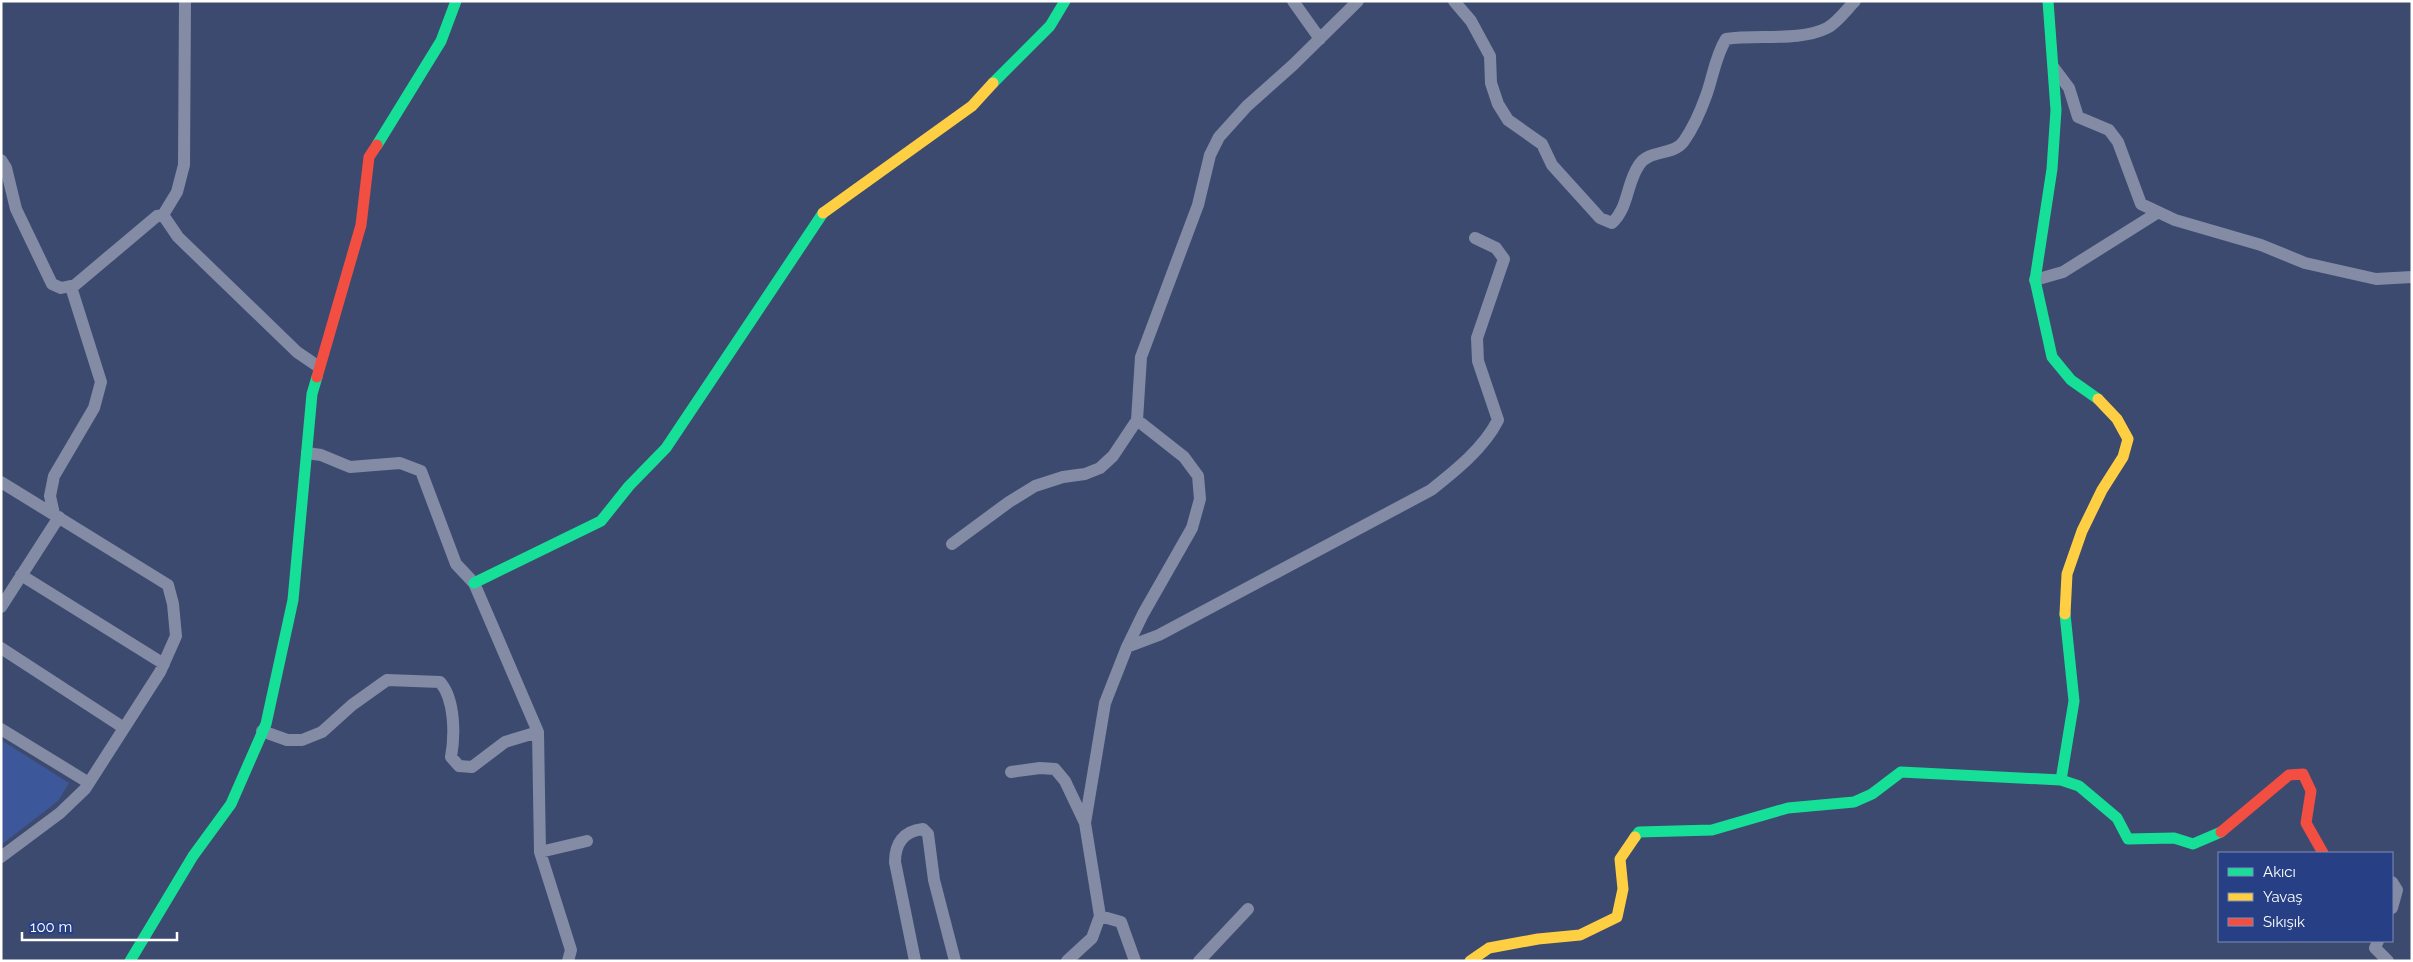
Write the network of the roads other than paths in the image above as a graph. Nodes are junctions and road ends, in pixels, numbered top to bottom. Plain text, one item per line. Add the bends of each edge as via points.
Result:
1 (185, 1) edge
2 (456, 1) edge
3 (1065, 1) edge
4 (1293, 1) edge
5 (1358, 1) edge
6 (1454, 1) edge
7 (1855, 1) edge
8 (2048, 1) edge
9 (1320, 39) junction
10 (2054, 68) junction
11 (1, 160) edge
12 (2157, 213) junction
13 (163, 215) junction
14 (1475, 238) dead end
15 (2412, 277) edge
16 (2035, 280) junction
17 (71, 287) junction
18 (319, 367) junction
19 (1137, 420) junction
20 (308, 453) junction
21 (1, 482) edge
22 (56, 515) junction
23 (952, 544) dead end
24 (21, 575) junction
25 (474, 583) junction
26 (1, 607) edge
27 (1126, 647) junction
28 (1, 648) edge
29 (164, 664) junction
30 (124, 728) junction
31 (1, 729) edge
32 (262, 731) junction
33 (538, 732) junction
34 (1011, 772) dead end
35 (2060, 780) junction
36 (89, 783) junction
37 (1085, 823) junction
38 (587, 842) dead end
39 (540, 852) junction
40 (2321, 852) edge
41 (1, 858) edge
42 (2393, 884) edge
43 (2393, 904) edge
44 (1248, 909) dead end
45 (1100, 916) junction
46 (2378, 942) edge
47 (130, 961) edge
48 (568, 961) edge
49 (915, 961) edge
50 (955, 961) edge
51 (1067, 961) edge
52 (1135, 961) edge
53 (1199, 961) edge
54 (1470, 961) edge
55 (2388, 961) edge

1 - 13 street via 184,165 177,192
2 - 18 street via 441,41 369,157 361,225
3 - 25 street via 1050,26 972,106 820,216 782,278 666,448 600,521
4 - 9 street
5 - 9 street
6 - 7 street via 1471,21 1490,56 1491,83 1508,120 1542,144 1552,165 1600,218 1612,223 1622,214 1633,174 1640,162 1653,154 1672,150 1683,142 1706,96 1718,51 1726,39 1809,35 1829,28
8 - 10 street
9 - 19 street via 1247,106 1219,137 1210,155 1198,205 1141,357
10 - 12 street via 2069,88 2078,116 2109,130 2118,142 2141,204
10 - 16 street via 2056,110 2052,169
11 - 17 street via 16,209 49,280 61,288
12 - 15 street via 2261,245 2305,263 2376,279
12 - 16 street via 2063,272
13 - 17 street via 157,216
13 - 18 street via 178,237 297,352
14 - 27 street via 1496,248 1504,259 1477,338 1478,361 1498,420 1492,432 1451,475 1431,490 1167,630
16 - 35 street via 2052,358 2071,380 2102,402 2128,439 2123,458 2082,530 2067,574 2065,612 2074,701
17 - 22 street via 101,382 94,408 54,476 50,496
18 - 20 street via 312,394
19 - 23 street via 1113,456 1100,468 1035,486
19 - 27 street via 1184,457 1198,476 1200,500 1192,528
20 - 25 street via 321,454 350,467 400,463 422,472 456,564
20 - 32 street via 293,600
21 - 22 street
22 - 24 street
22 - 29 street via 168,585 174,604 176,636
24 - 26 street
24 - 29 street
25 - 33 street
27 - 37 street via 1105,703
28 - 30 street
29 - 30 street
30 - 36 street
31 - 36 street
32 - 33 street via 287,740 312,738 387,680 404,680 440,682 448,691 454,742 451,757 459,766 472,767 505,742
32 - 47 street via 231,804 193,856
33 - 39 street
34 - 37 street via 1055,768 1065,781
35 - 40 street via 2079,786 2117,818 2128,839 2174,838 2193,844 2224,831 2289,775 2303,774 2311,792 2306,823
35 - 54 street via 1901,772 1872,794 1854,802 1788,808 1712,830 1639,832 1620,859 1623,889 1617,917 1580,935 1488,948
36 - 41 street via 60,814
37 - 45 street
38 - 39 street
39 - 48 street via 571,950
42 - 43 street via 2397,890
44 - 53 street
45 - 51 street via 1092,938
45 - 52 street via 1121,922
46 - 55 street via 2375,948
49 - 50 street via 894,862 900,840 913,830 922,829 928,834 934,880

